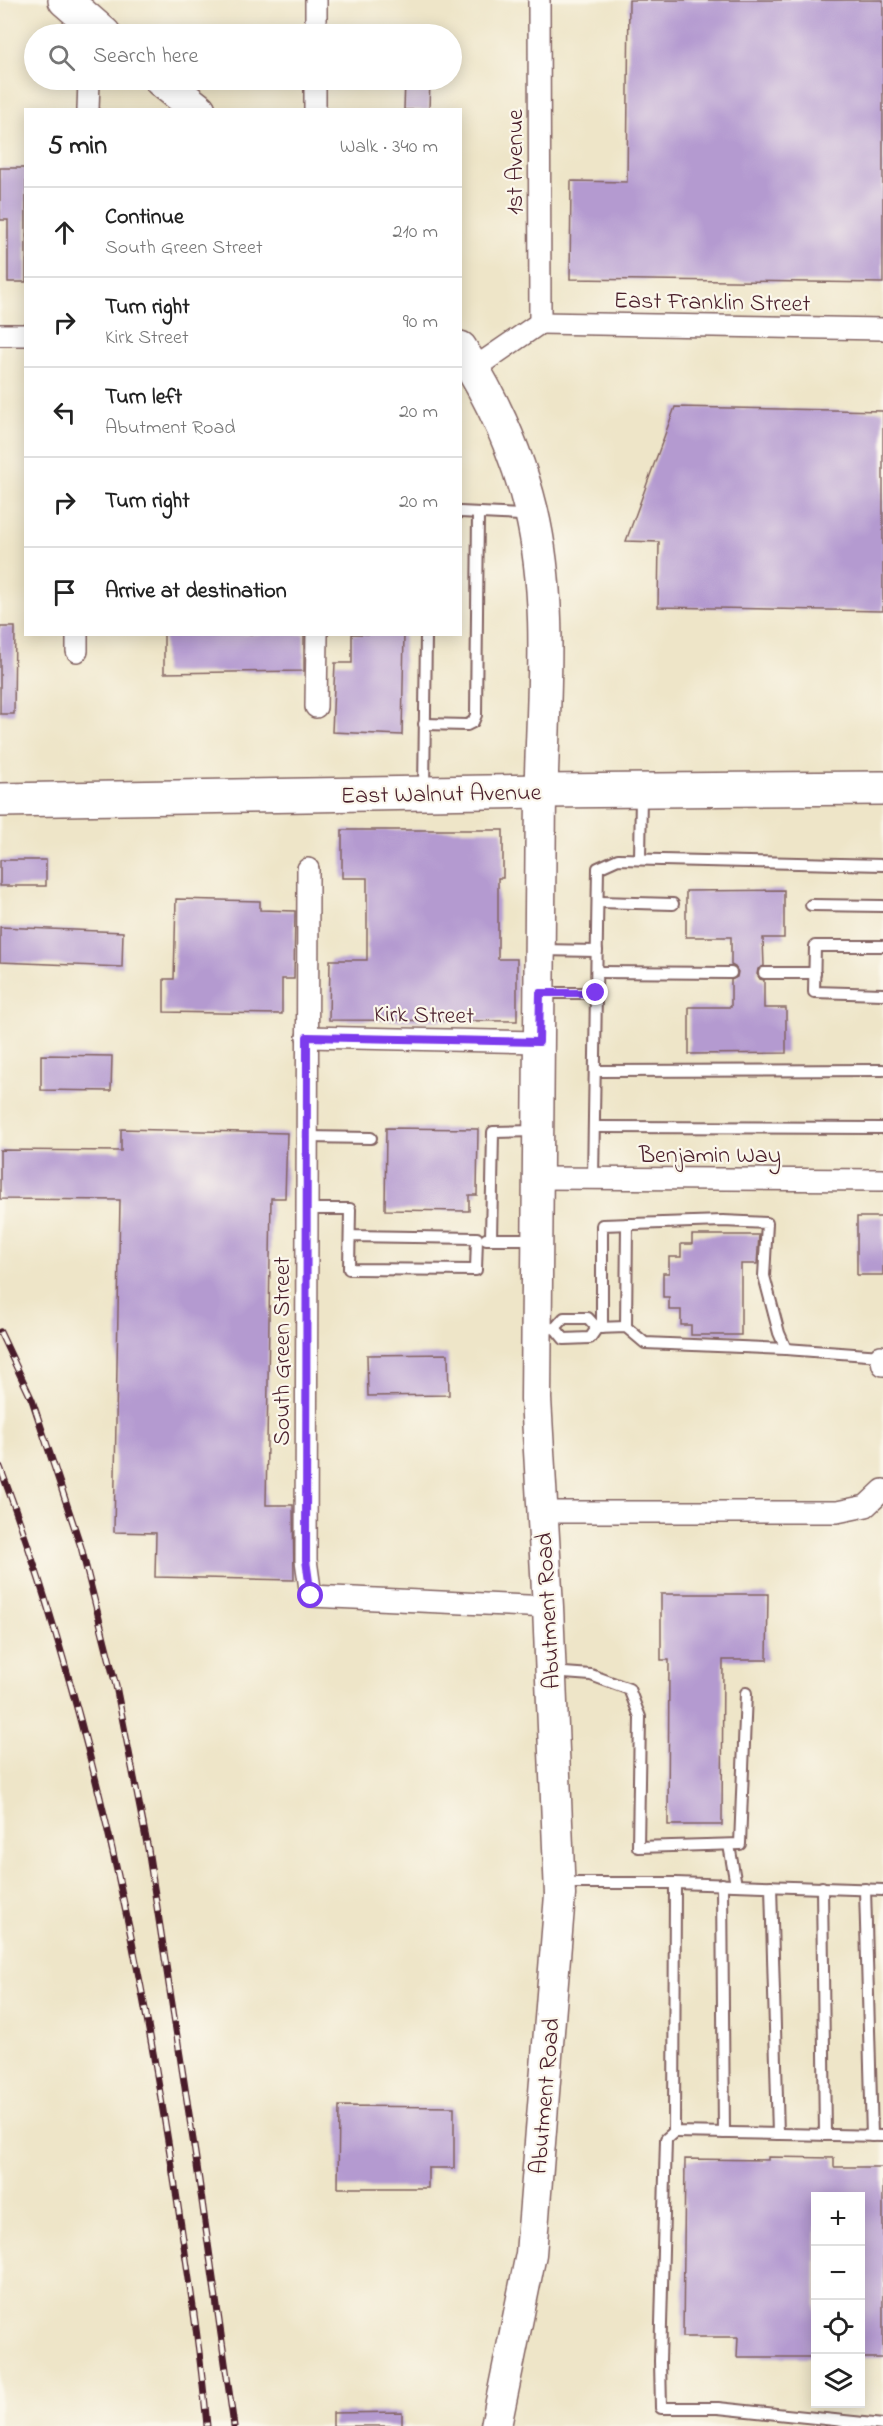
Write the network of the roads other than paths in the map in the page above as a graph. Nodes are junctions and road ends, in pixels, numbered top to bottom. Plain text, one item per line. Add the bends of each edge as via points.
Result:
1 (65, 0) edge
2 (316, 0) edge
3 (539, 0) edge
4 (88, 24) edge
5 (316, 24) edge
6 (89, 90) edge
7 (174, 90) edge
8 (315, 90) edge
9 (88, 108) edge
10 (196, 108) edge
11 (315, 108) edge
12 (540, 323) junction
13 (883, 329) edge
14 (24, 334) edge
15 (0, 335) edge
16 (467, 358) edge
17 (462, 512) edge
18 (532, 512) junction
19 (478, 513) junction
20 (317, 636) edge
21 (426, 636) edge
22 (316, 707) dead end
23 (424, 724) junction
24 (883, 788) edge
25 (641, 790) junction
26 (541, 791) junction
27 (423, 793) junction
28 (0, 800) edge
29 (640, 859) junction
30 (883, 865) edge
31 (308, 869) dead end
32 (598, 902) junction
33 (673, 904) dead end
34 (811, 905) dead end
35 (883, 906) edge
36 (883, 946) edge
37 (540, 950) junction
38 (597, 951) junction
39 (597, 972) junction
40 (730, 973) dead end
41 (764, 973) dead end
42 (815, 973) junction
43 (540, 993) junction
44 (596, 993) junction
45 (883, 994) edge
46 (307, 1037) junction
47 (539, 1042) junction
48 (883, 1070) edge
49 (595, 1071) junction
50 (594, 1127) junction
51 (883, 1128) edge
52 (538, 1131) junction
53 (306, 1137) junction
54 (371, 1138) dead end
55 (537, 1179) junction
56 (593, 1179) junction
57 (883, 1180) edge
58 (307, 1209) junction
59 (627, 1224) junction
60 (350, 1236) junction
61 (477, 1238) junction
62 (491, 1239) junction
63 (537, 1239) junction
64 (626, 1327) junction
65 (546, 1328) junction
66 (599, 1328) junction
67 (786, 1349) junction
68 (882, 1360) edge
69 (883, 1490) edge
70 (541, 1512) junction
71 (548, 1607) junction
72 (551, 1671) junction
73 (746, 1693) dead end
74 (729, 1845) junction
75 (675, 1882) junction
76 (560, 1883) junction
77 (722, 1884) junction
78 (736, 1885) junction
79 (771, 1886) junction
80 (822, 1887) junction
81 (865, 1889) junction
82 (883, 1890) edge
83 (674, 2132) junction
84 (724, 2133) junction
85 (778, 2134) junction
86 (825, 2135) junction
87 (877, 2136) edge
88 (883, 2425) edge
89 (496, 2426) edge

1 - 4 main road
2 - 5 street
3 - 12 street, 1st Avenue
6 - 9 street
7 - 10 main road
8 - 11 street
12 - 13 street, East Franklin Street
12 - 16 street
14 - 15 street
16 - 18 main road via 514,453
17 - 19 lane
18 - 19 lane
18 - 26 main road via 544,617
19 - 23 lane via 476,715 467,725
20 - 22 street
21 - 23 lane
23 - 27 lane
24 - 25 main road, East Walnut Avenue
25 - 26 main road, East Walnut Avenue
25 - 29 lane
26 - 27 main road, East Walnut Avenue
26 - 37 main road, Abutment Road
27 - 28 main road, East Walnut Avenue
29 - 30 lane
29 - 32 lane via 618,859 598,868
31 - 46 street, South Green Street
32 - 33 lane
32 - 38 lane
34 - 35 lane
36 - 42 lane via 815,946
37 - 38 lane
37 - 43 main road, Abutment Road
38 - 39 lane
39 - 40 lane
39 - 44 lane
41 - 42 lane
42 - 45 lane via 814,992
43 - 44 lane
43 - 47 main road, Abutment Road
44 - 49 lane
46 - 47 street, Kirk Street
46 - 53 street, South Green Street
47 - 52 main road, Abutment Road
48 - 49 lane
49 - 50 lane
50 - 51 lane
50 - 56 lane
52 - 55 main road, Abutment Road
52 - 62 lane via 494,1132
53 - 54 lane
53 - 58 street, South Green Street
55 - 56 street, Benjamin Way
55 - 63 main road, Abutment Road
56 - 57 street, Benjamin Way
58 - 60 lane via 350,1209
58 - 71 street, South Green Street via 306,1560 311,1596
59 - 64 lane
59 - 66 lane via 602,1225
59 - 67 lane via 767,1223 764,1276
60 - 61 lane
60 - 61 lane via 350,1269 476,1270
61 - 62 lane
62 - 63 lane
63 - 65 main road, Abutment Road
64 - 66 lane
64 - 67 lane via 645,1343
65 - 66 lane via 564,1318 588,1318
65 - 66 lane via 564,1339 590,1338
65 - 70 main road, Abutment Road via 536,1399
67 - 68 lane
69 - 70 street via 866,1506 837,1512
70 - 71 main road, Abutment Road
71 - 72 main road, Abutment Road
72 - 74 lane via 591,1675 628,1689 640,1717 638,1847
72 - 76 main road, Abutment Road
73 - 74 lane via 740,1844
74 - 78 lane
75 - 76 lane
75 - 77 lane
75 - 83 lane
76 - 89 main road, Abutment Road via 531,2254
77 - 78 lane
77 - 84 lane
78 - 79 lane
79 - 80 lane
79 - 85 lane
80 - 81 lane
80 - 86 lane
81 - 82 lane
81 - 87 lane
83 - 84 lane
83 - 88 lane via 666,2139 661,2408 718,2408
84 - 85 lane
85 - 86 lane
86 - 87 lane

